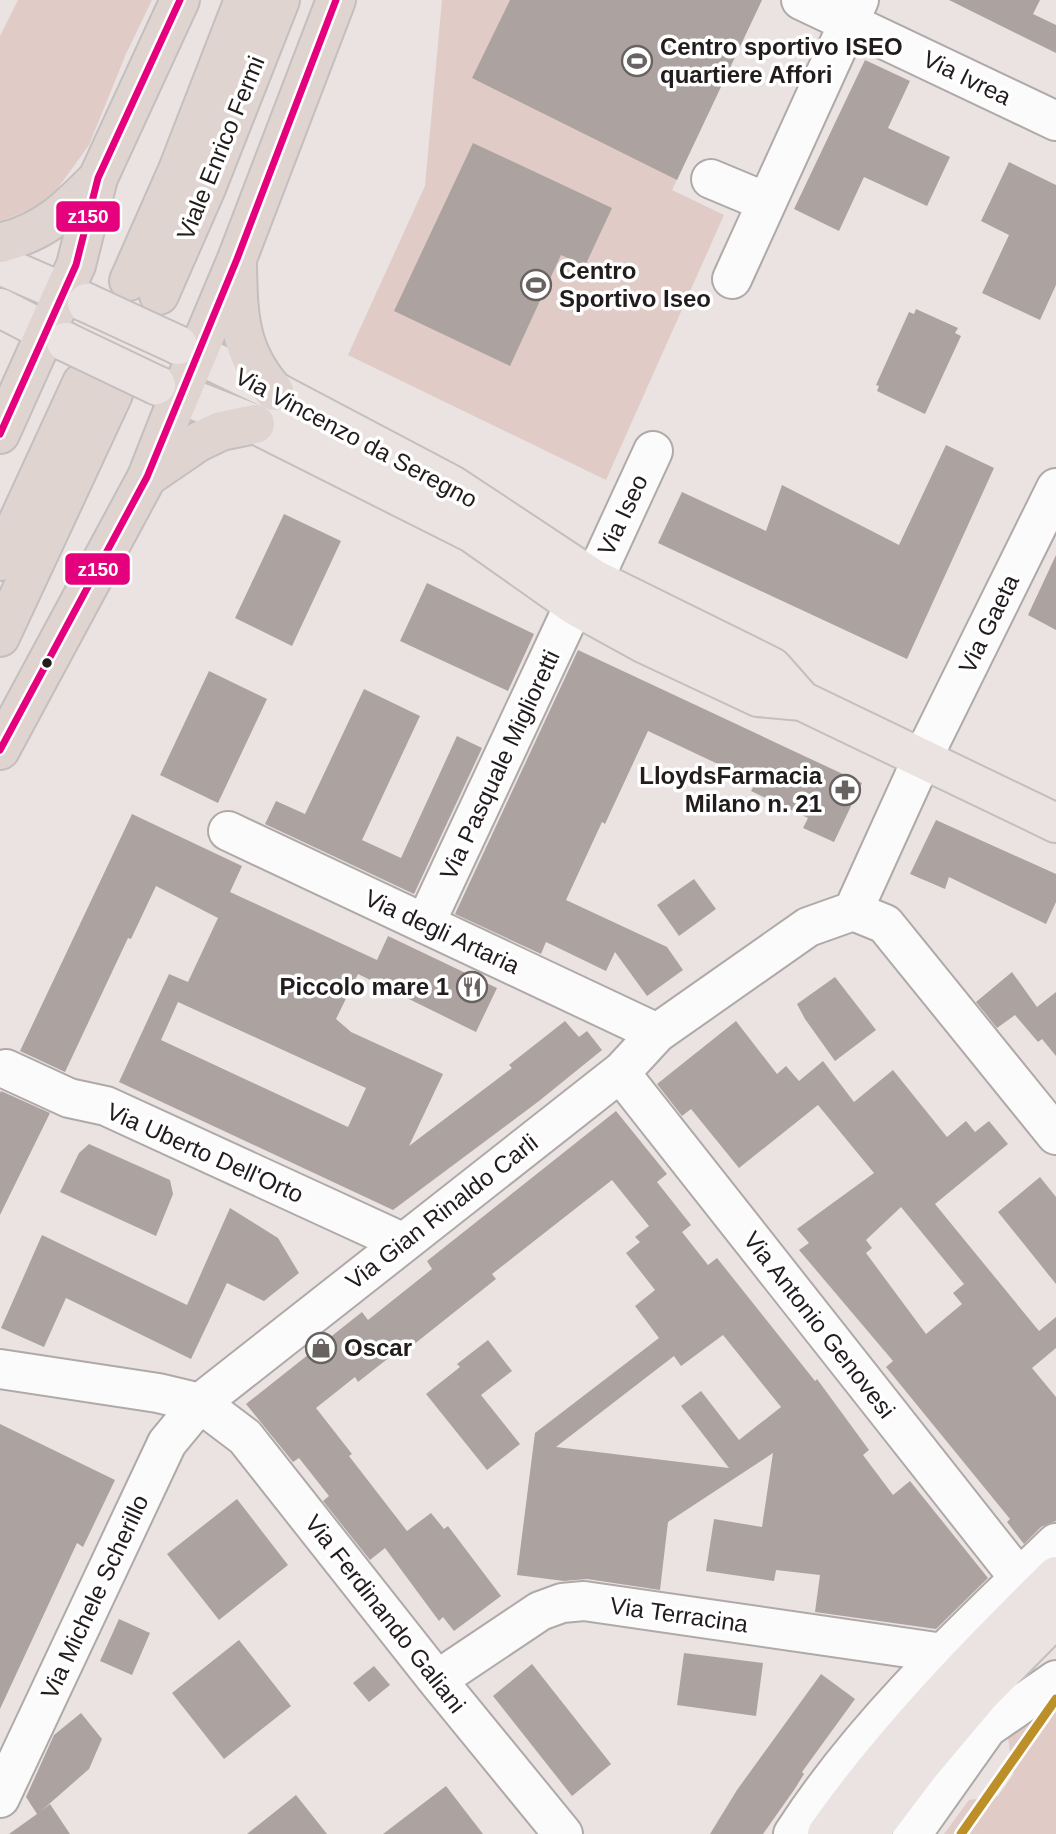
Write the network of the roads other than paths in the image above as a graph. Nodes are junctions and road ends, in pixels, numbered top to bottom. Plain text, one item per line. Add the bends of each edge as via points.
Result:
1 (180, 0) edge
2 (244, 0) edge
3 (280, 0) edge
4 (336, 0) edge
5 (801, 0) edge
6 (854, 11) edge
7 (1056, 121) edge
8 (98, 178) junction
9 (711, 178) dead end
10 (766, 202) junction
11 (0, 243) edge
12 (237, 259) junction
13 (0, 265) edge
14 (732, 279) dead end
15 (64, 292) junction
16 (0, 309) edge
17 (56, 337) junction
18 (187, 349) junction
19 (0, 381) edge
20 (168, 390) junction
21 (274, 391) junction
22 (255, 424) junction
23 (3, 427) edge
24 (653, 451) dead end
25 (148, 477) junction
26 (1056, 488) edge
27 (0, 561) edge
28 (584, 592) junction
29 (0, 637) edge
30 (0, 750) edge
31 (922, 759) junction
32 (1056, 823) edge
33 (228, 831) dead end
34 (853, 911) junction
35 (425, 924) junction
36 (657, 1033) junction
37 (6, 1069) dead end
38 (622, 1071) junction
39 (1056, 1135) edge
40 (402, 1242) junction
41 (0, 1368) edge
42 (200, 1403) junction
43 (1056, 1543) edge
44 (1038, 1577) edge
45 (1056, 1617) edge
46 (943, 1653) junction
47 (437, 1680) junction
48 (1056, 1680) edge
49 (0, 1798) edge
50 (563, 1834) edge
51 (793, 1834) edge
52 (827, 1834) edge
53 (868, 1834) edge
54 (912, 1834) edge

1 - 8 highway
2 - 3 highway, Viale Enrico Fermi via 178,170 144,288 212,175
4 - 12 highway
5 - 6 street, Via Ivrea
6 - 7 street, Via Ivrea
6 - 10 street
8 - 11 highway via 40,230
8 - 15 highway via 76,265
9 - 10 street
10 - 14 street
12 - 18 highway
12 - 21 highway via 238,307 246,347 257,372
13 - 15 main road, Via Vincenzo da Seregno
15 - 17 highway
15 - 18 main road, Via Vincenzo da Seregno, bridge
16 - 17 main road, Via Vincenzo da Seregno
17 - 20 main road, Via Vincenzo da Seregno, bridge
17 - 23 highway
18 - 20 highway
18 - 21 main road, Via Vincenzo da Seregno
19 - 23 highway
20 - 22 main road, Via Vincenzo da Seregno
20 - 25 highway
21 - 28 main road, Via Vincenzo da Seregno via 452,485
22 - 25 highway via 220,431
22 - 28 main road, Via Vincenzo da Seregno
24 - 28 street, Via Iseo
25 - 30 highway
26 - 31 street, Via Gaeta
27 - 29 highway via 98,388
28 - 31 main road, Via Vincenzo da Seregno via 645,644 758,697 802,701
28 - 35 street, Via Pasquale Miglioretti
31 - 32 main road, Via Vincenzo da Seregno
31 - 34 street
33 - 35 street, Via degli Artaria
34 - 36 street, Via Gian Rinaldo Carli via 808,927
34 - 39 street via 885,924
35 - 36 street, Via degli Artaria
36 - 38 street, Via Gian Rinaldo Carli
37 - 40 street, Via Uberto Dell'Orto via 69,1098 106,1106
38 - 40 street, Via Gian Rinaldo Carli
38 - 44 street, Via Antonio Genovesi
40 - 42 street, Via Gian Rinaldo Carli
41 - 42 street
42 - 47 street, Via Ferdinando Galiani via 245,1437
42 - 49 street, Via Michele Scherillo via 167,1443
43 - 44 street
44 - 46 street
44 - 52 main road via 895,1745
45 - 53 main road via 980,1694
46 - 47 street, Via Terracina via 584,1601 562,1602 540,1611
46 - 51 street via 858,1748
47 - 50 street, Via Ferdinando Galiani
48 - 54 street via 987,1728

